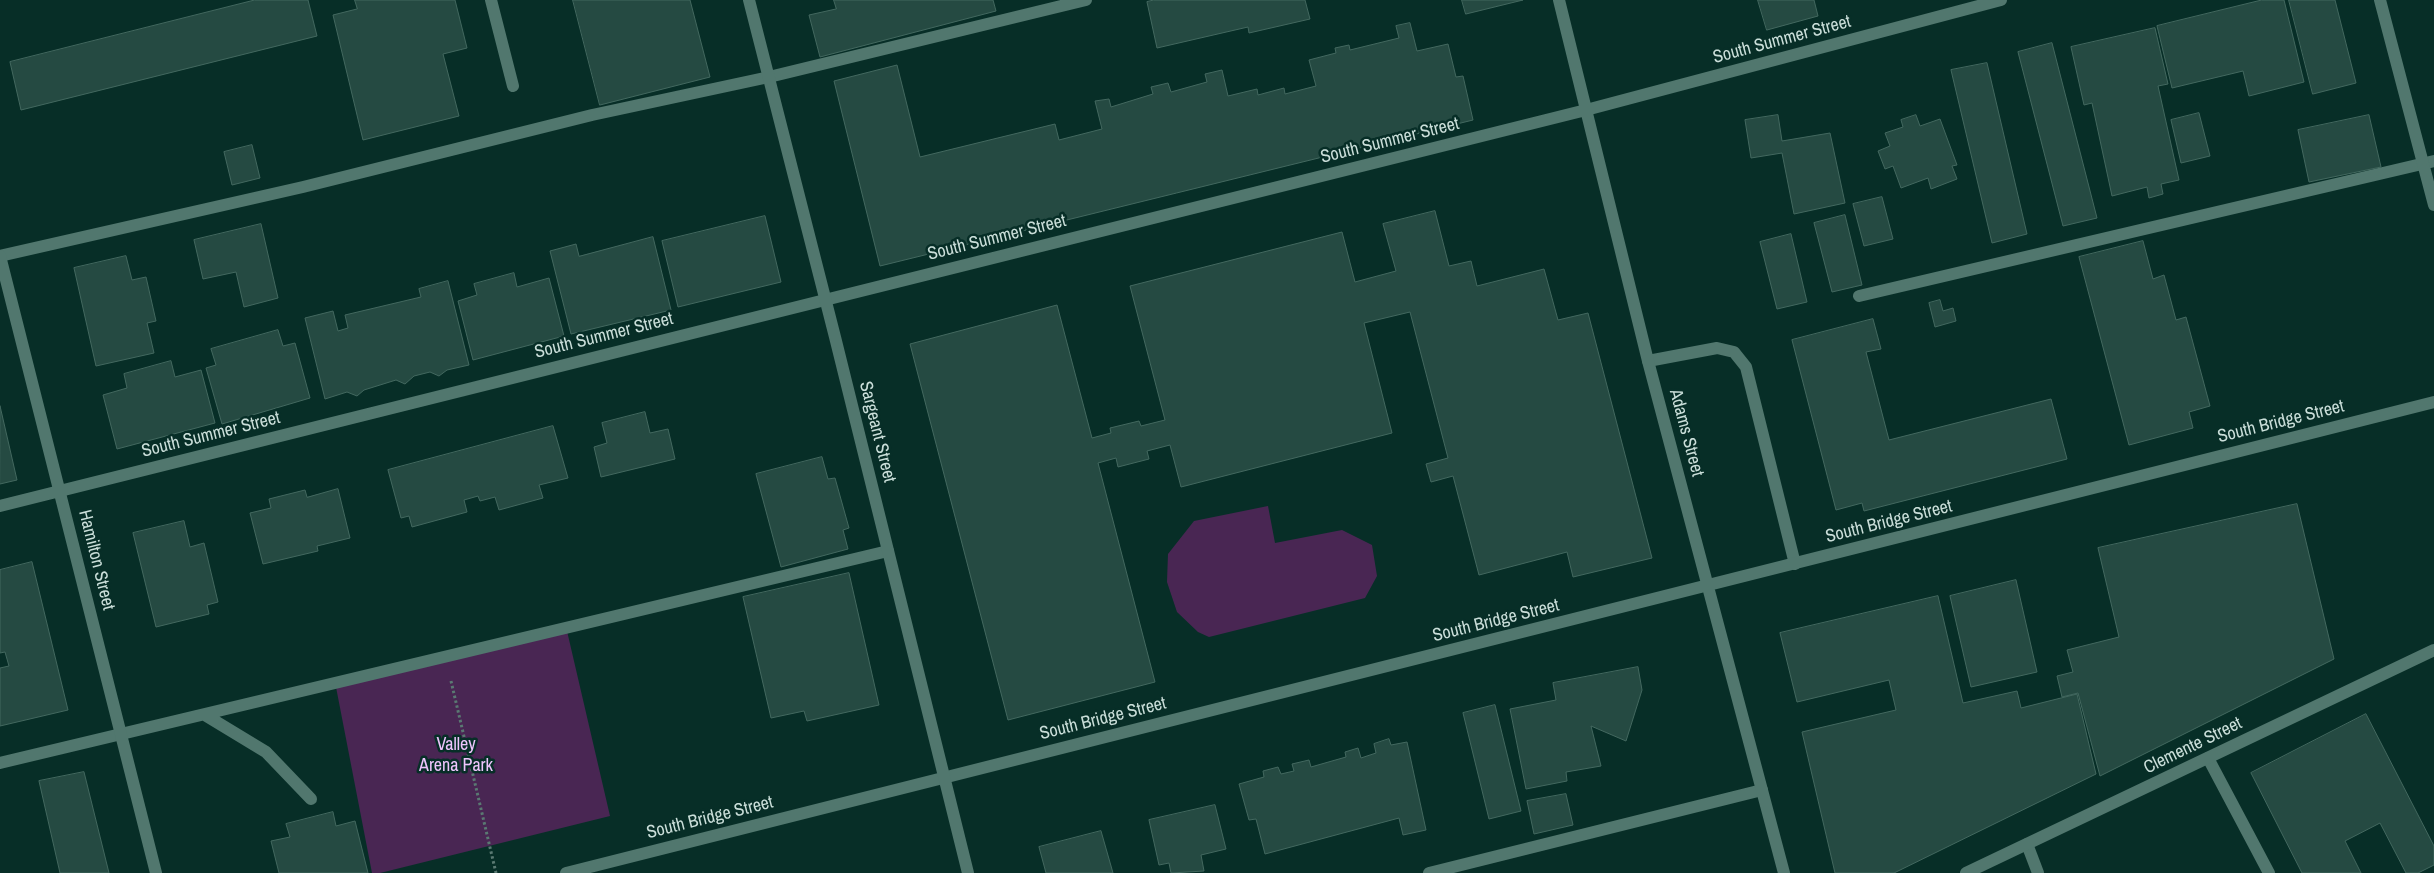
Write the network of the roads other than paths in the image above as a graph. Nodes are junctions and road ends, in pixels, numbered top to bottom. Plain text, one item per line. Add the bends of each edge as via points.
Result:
1 (491, 0) edge
2 (749, 0) edge
3 (1086, 0) edge
4 (1559, 0) edge
5 (2002, 0) edge
6 (2380, 0) edge
7 (769, 78) junction
8 (513, 86) dead end
9 (1586, 110) junction
10 (2429, 162) edge
11 (2434, 205) edge
12 (0, 256) edge
13 (1859, 296) dead end
14 (826, 298) junction
15 (1648, 361) junction
16 (2434, 402) edge
17 (61, 491) junction
18 (0, 506) edge
19 (888, 551) junction
20 (1796, 564) junction
21 (1708, 586) junction
22 (2434, 650) edge
23 (205, 715) junction
24 (122, 735) junction
25 (2208, 758) junction
26 (0, 763) edge
27 (944, 776) junction
28 (1762, 790) junction
29 (311, 799) dead end
30 (2027, 844) junction
31 (156, 873) edge
32 (566, 873) edge
33 (968, 873) edge
34 (1429, 873) edge
35 (1784, 873) edge
36 (1966, 873) edge
37 (2038, 873) edge
38 (2269, 873) edge

1 - 8 street
2 - 7 street, Sargeant Street
3 - 7 street
4 - 9 street, Adams Street
5 - 9 street, South Summer Street
6 - 10 street
7 - 12 street via 592,115 313,185
7 - 14 street, Sargeant Street
9 - 14 street, South Summer Street
9 - 15 street, Adams Street
10 - 11 street
10 - 13 street
12 - 17 street, Hamilton Street
14 - 17 street, South Summer Street
14 - 19 street, Sargeant Street
15 - 20 street via 1717,348 1734,352 1746,367
15 - 21 street, Adams Street
16 - 20 street, South Bridge Street
17 - 18 street, South Summer Street
17 - 24 street, Hamilton Street
19 - 23 street
19 - 27 street, Sargeant Street
20 - 21 street, South Bridge Street
21 - 27 street, South Bridge Street
21 - 28 street, Adams Street
22 - 25 street, Clemente Street
23 - 24 street
23 - 29 street via 266,752
24 - 26 street
24 - 31 street, Hamilton Street
25 - 30 street, Clemente Street
25 - 38 street
27 - 32 street, South Bridge Street
27 - 33 street, Sargeant Street
28 - 34 street
28 - 35 street, Adams Street
30 - 36 street, Clemente Street
30 - 37 street

